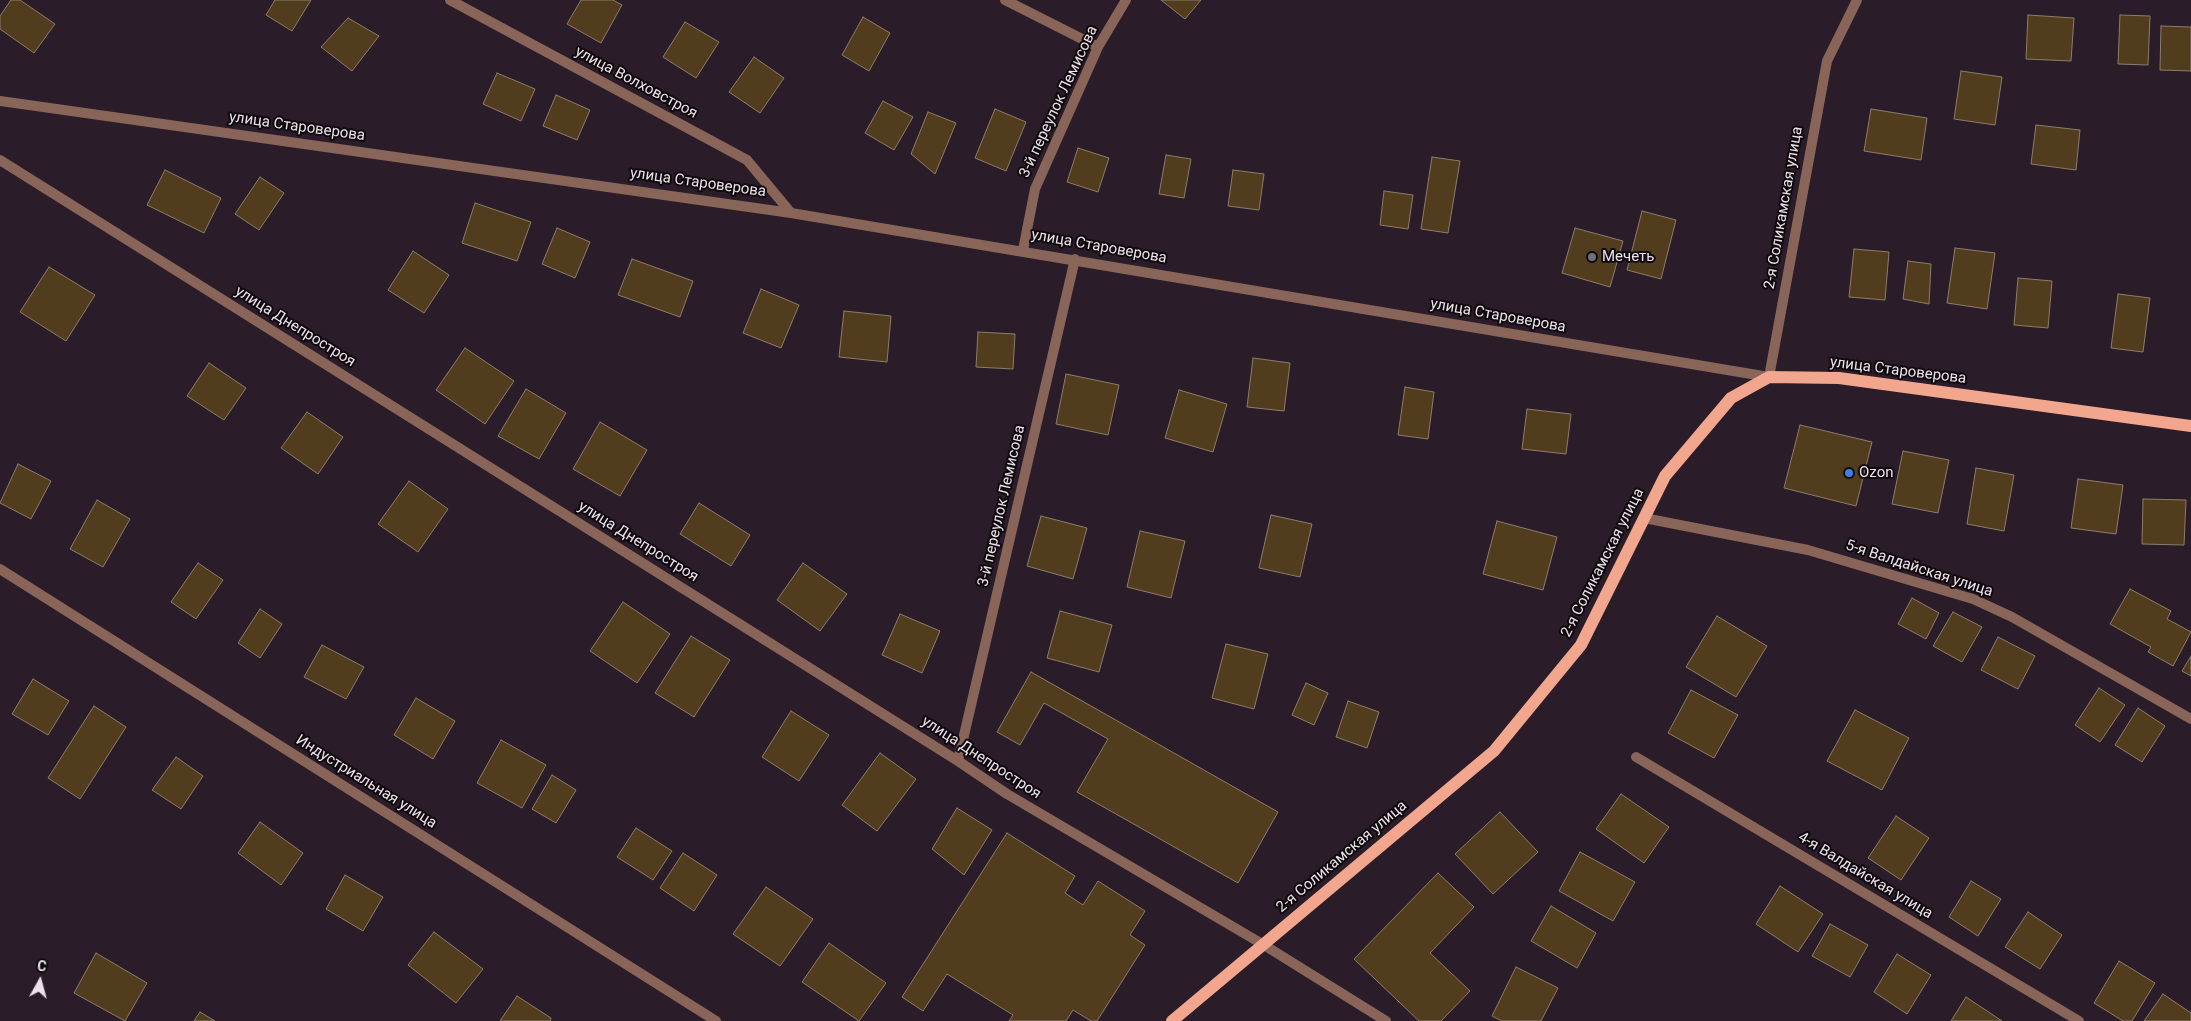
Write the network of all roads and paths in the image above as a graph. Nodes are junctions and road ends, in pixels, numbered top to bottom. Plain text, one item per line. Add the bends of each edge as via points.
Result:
1 (450, 0) edge
2 (1005, 0) edge
3 (1126, 0) edge
4 (1858, 0) edge
5 (1098, 47) junction
6 (0, 102) edge
7 (0, 160) edge
8 (791, 212) junction
9 (1024, 250) junction
10 (1075, 259) junction
11 (1769, 377) junction
12 (2191, 426) edge
13 (1644, 518) junction
14 (0, 569) edge
15 (2191, 719) edge
16 (1636, 757) dead end
17 (958, 761) junction
18 (1264, 944) junction
19 (716, 1021) edge
20 (1172, 1021) edge
21 (1386, 1021) edge
22 (2079, 1021) edge

1 - 8 street, улица Волховстроя via 747,160
2 - 5 street
3 - 5 street, 3-й переулок Лемисова
4 - 11 street, 2-я Соликамская улица via 1828,61
5 - 9 street, 3-й переулок Лемисова via 1035,189
6 - 8 street, улица Староверова
7 - 17 street, улица Днепростроя
8 - 9 street, улица Староверова
9 - 10 street, улица Староверова
10 - 11 street, улица Староверова
10 - 17 street, 3-й переулок Лемисова
11 - 12 main road, улица Староверова via 1839,378
11 - 13 main road, 2-я Соликамская улица via 1731,398 1665,476
13 - 15 street, 5-я Валдайская улица via 1825,554 1973,599 2012,617
13 - 18 main road, 2-я Соликамская улица via 1581,645 1494,751
14 - 19 street, Индустриальная улица
16 - 22 street, 4-я Валдайская улица
17 - 18 street, улица Днепростроя via 1007,794
18 - 20 main road, 2-я Соликамская улица
18 - 21 street, улица Днепростроя

